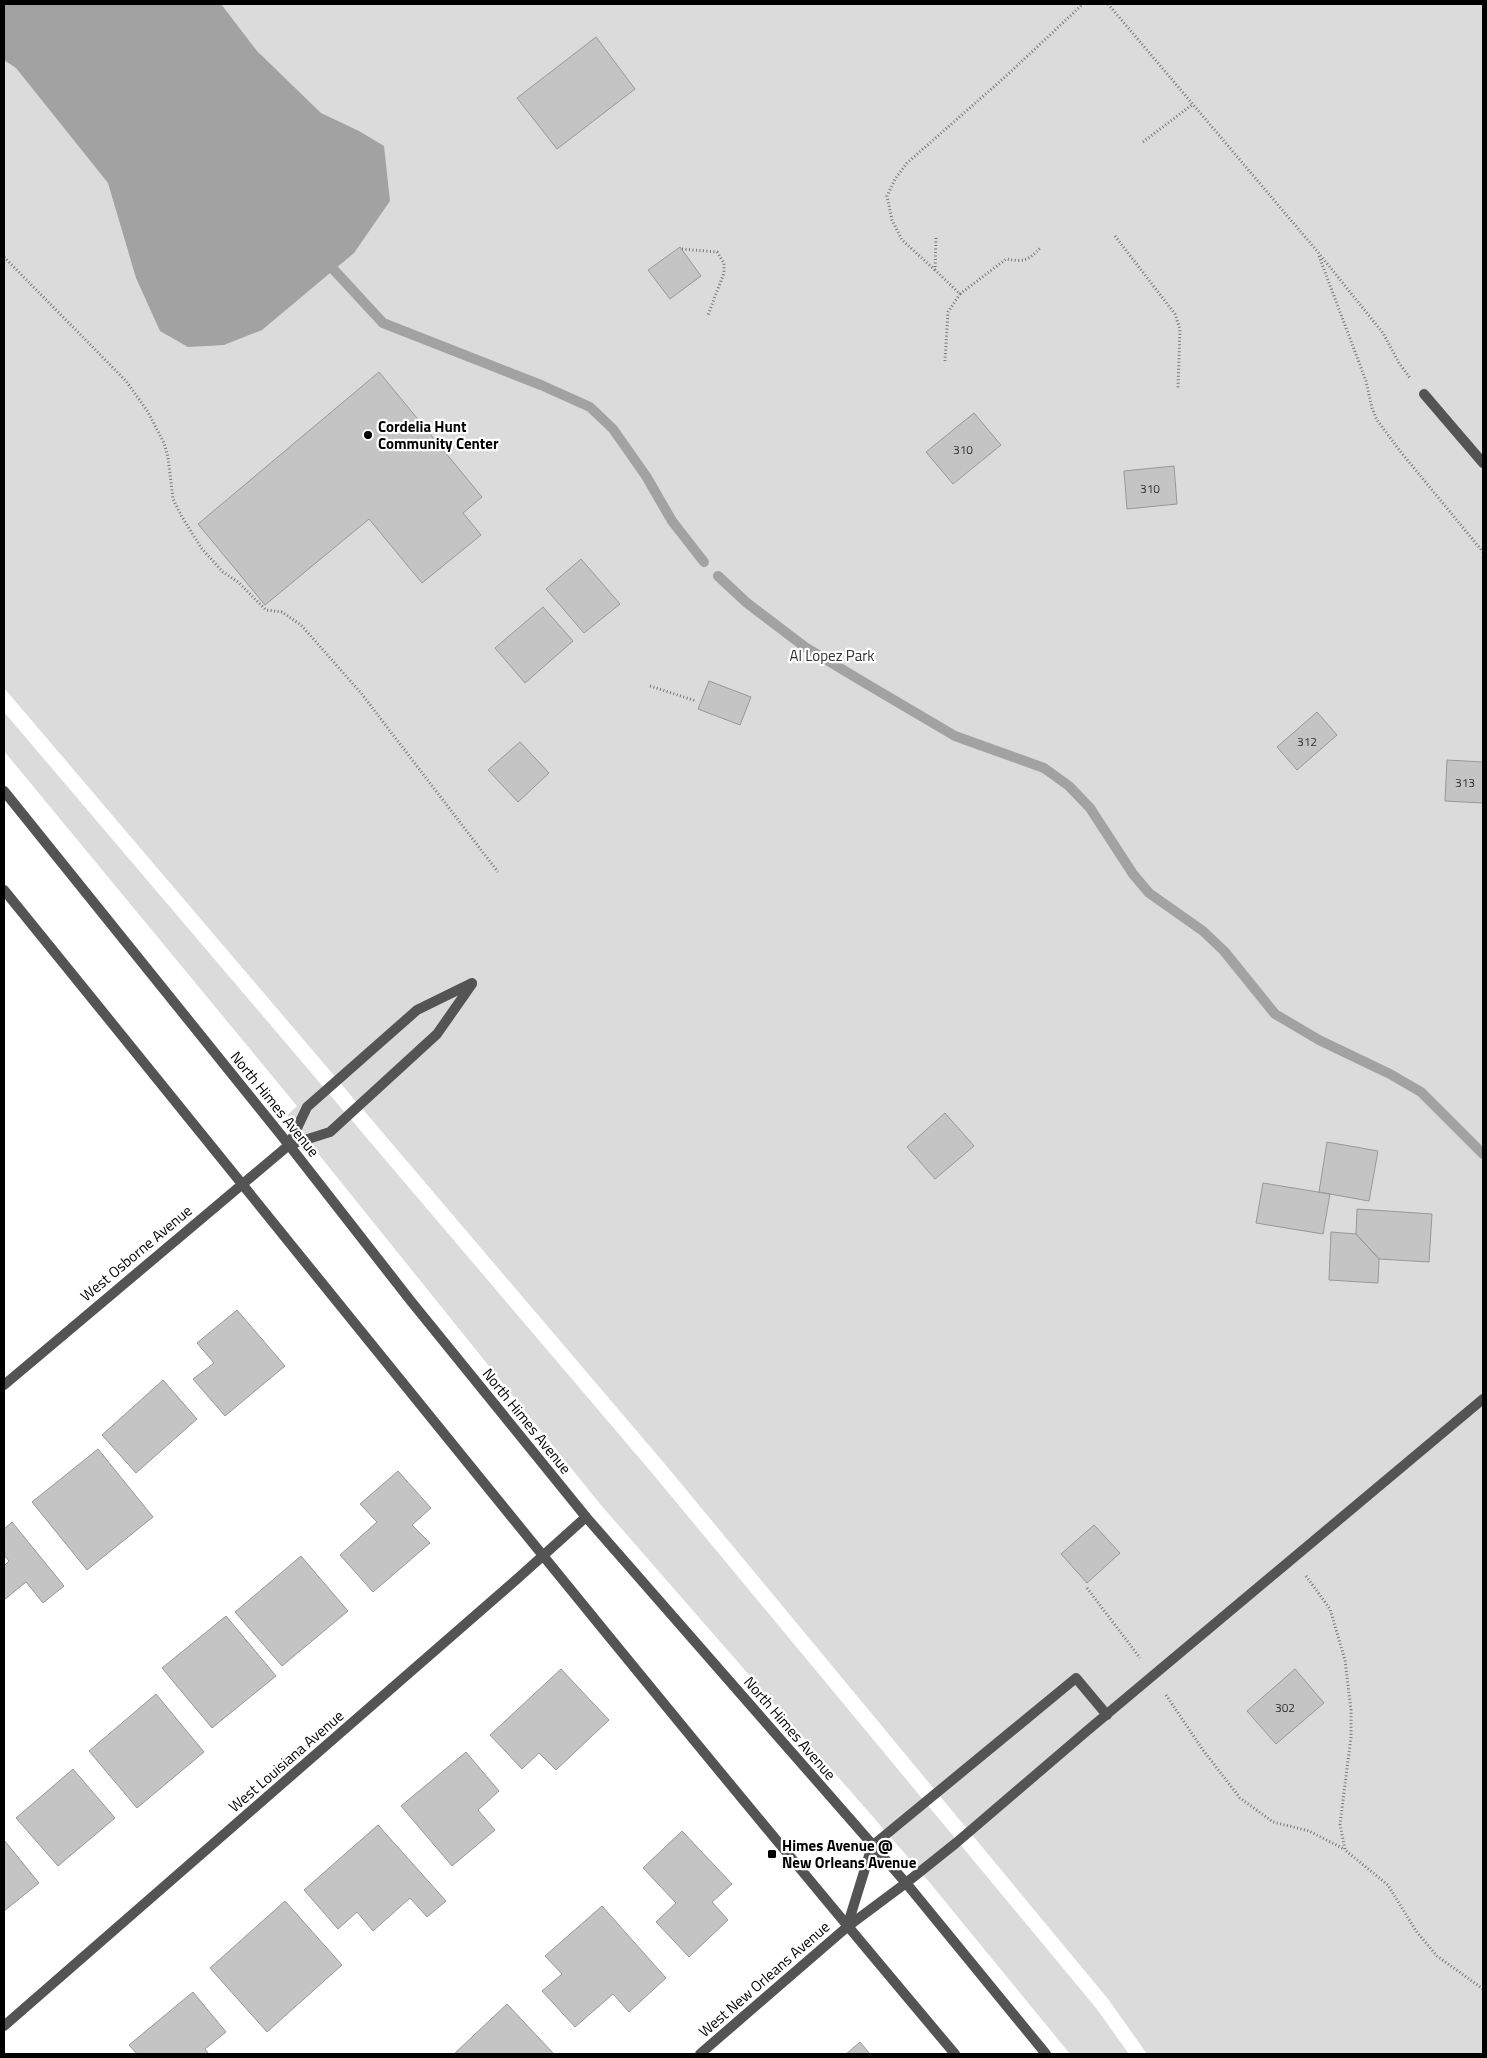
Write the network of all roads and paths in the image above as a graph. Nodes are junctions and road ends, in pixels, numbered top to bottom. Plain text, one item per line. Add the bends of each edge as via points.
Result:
1 (1083, 4) edge
2 (1108, 4) edge
3 (1193, 104) junction
4 (1142, 142) dead end
5 (1115, 236) dead end
6 (936, 238) dead end
7 (1041, 248) dead end
8 (682, 249) dead end
9 (1318, 251) junction
10 (4, 257) edge
11 (936, 270) junction
12 (960, 294) junction
13 (708, 315) dead end
14 (945, 361) dead end
15 (1178, 388) dead end
16 (1424, 394) joint
17 (1483, 463) edge
18 (1483, 552) edge
19 (650, 686) dead end
20 (696, 701) dead end
21 (4, 791) edge
22 (498, 872) dead end
23 (4, 890) edge
24 (289, 1145) junction
25 (242, 1184) junction
26 (4, 1385) edge
27 (1483, 1399) edge
28 (586, 1516) junction
29 (543, 1556) junction
30 (1293, 1558) junction
31 (1087, 1588) dead end
32 (1120, 1631) dead end
33 (1162, 1689) dead end
34 (1107, 1715) junction
35 (872, 1846) junction
36 (1344, 1850) junction
37 (906, 1883) junction
38 (847, 1926) junction
39 (1483, 1988) edge
40 (4, 2026) edge
41 (700, 2054) edge
42 (955, 2054) edge
43 (1046, 2054) edge

1 - 11 path via 907,163 895,179 887,196 892,220 902,240
2 - 3 path
3 - 4 path
3 - 9 path
5 - 15 path via 1178,320
6 - 11 path
7 - 12 path via 1031,259 1006,259
8 - 13 path via 717,252 724,263 724,273
9 - 16 path via 1383,333 1398,364
9 - 18 path via 1377,420
10 - 22 path via 126,381 148,412 168,456 173,499 202,549 222,572 238,582 266,610 282,612 301,625 361,693
11 - 12 path
12 - 14 path via 948,312
16 - 17 street
19 - 20 path
21 - 24 street, North Himes Avenue
23 - 25 street
24 - 24 street via 330,1132 437,1034 472,983 417,1010 307,1107
24 - 25 street, West Osborne Avenue
24 - 28 street, North Himes Avenue
25 - 26 street, West Osborne Avenue
25 - 29 street
27 - 30 street, West New Orleans Avenue
28 - 29 street, West Louisiana Avenue
28 - 35 street, North Himes Avenue
29 - 38 street
29 - 40 street, West Louisiana Avenue
30 - 34 street, West New Orleans Avenue
30 - 36 path via 1330,1609 1345,1660 1351,1737 1340,1824
31 - 32 path
33 - 36 path via 1240,1798 1273,1822 1309,1831
34 - 35 street via 1076,1678
34 - 37 street, West New Orleans Avenue
35 - 37 street, North Himes Avenue
35 - 38 street
36 - 39 path via 1388,1885 1416,1930 1437,1956
37 - 38 street, West New Orleans Avenue
37 - 43 street, North Himes Avenue
38 - 41 street, West New Orleans Avenue
38 - 42 street

